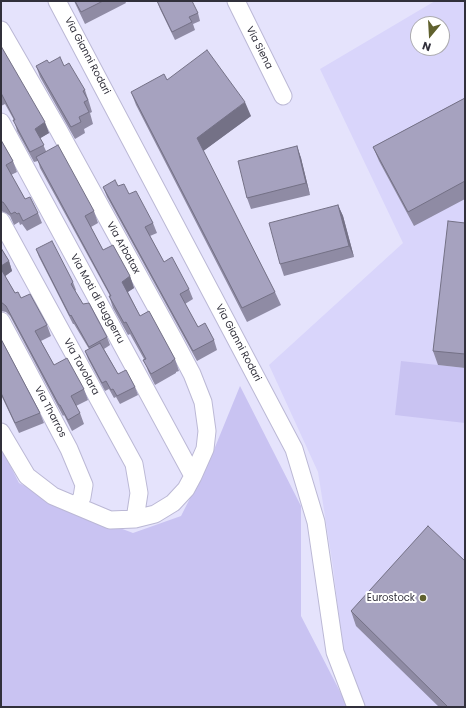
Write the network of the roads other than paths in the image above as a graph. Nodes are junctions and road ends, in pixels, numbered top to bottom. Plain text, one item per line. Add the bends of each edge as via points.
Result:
1 (57, 1) edge
2 (236, 1) edge
3 (1, 30) edge
4 (283, 96) dead end
5 (1, 122) edge
6 (1, 221) edge
7 (1, 321) edge
8 (1, 432) edge
9 (193, 476) junction
10 (77, 506) junction
11 (135, 519) junction
12 (356, 707) edge

1 - 12 street, Via Gianni Rodari via 294,449 316,522 335,652
2 - 4 street, Via Siena
3 - 9 street, Via Arbatax via 192,374 203,402 207,431 205,449
5 - 9 street, Via Moti di Buggerru
6 - 11 street, Via Tavolara via 134,464 139,493
7 - 10 street, Via Tharros via 69,449 84,485
8 - 10 street, Via Arbatax via 27,476 53,496
9 - 11 street, Via Arbatax via 186,489 173,503 155,514
10 - 11 street, Via Arbatax via 110,520

